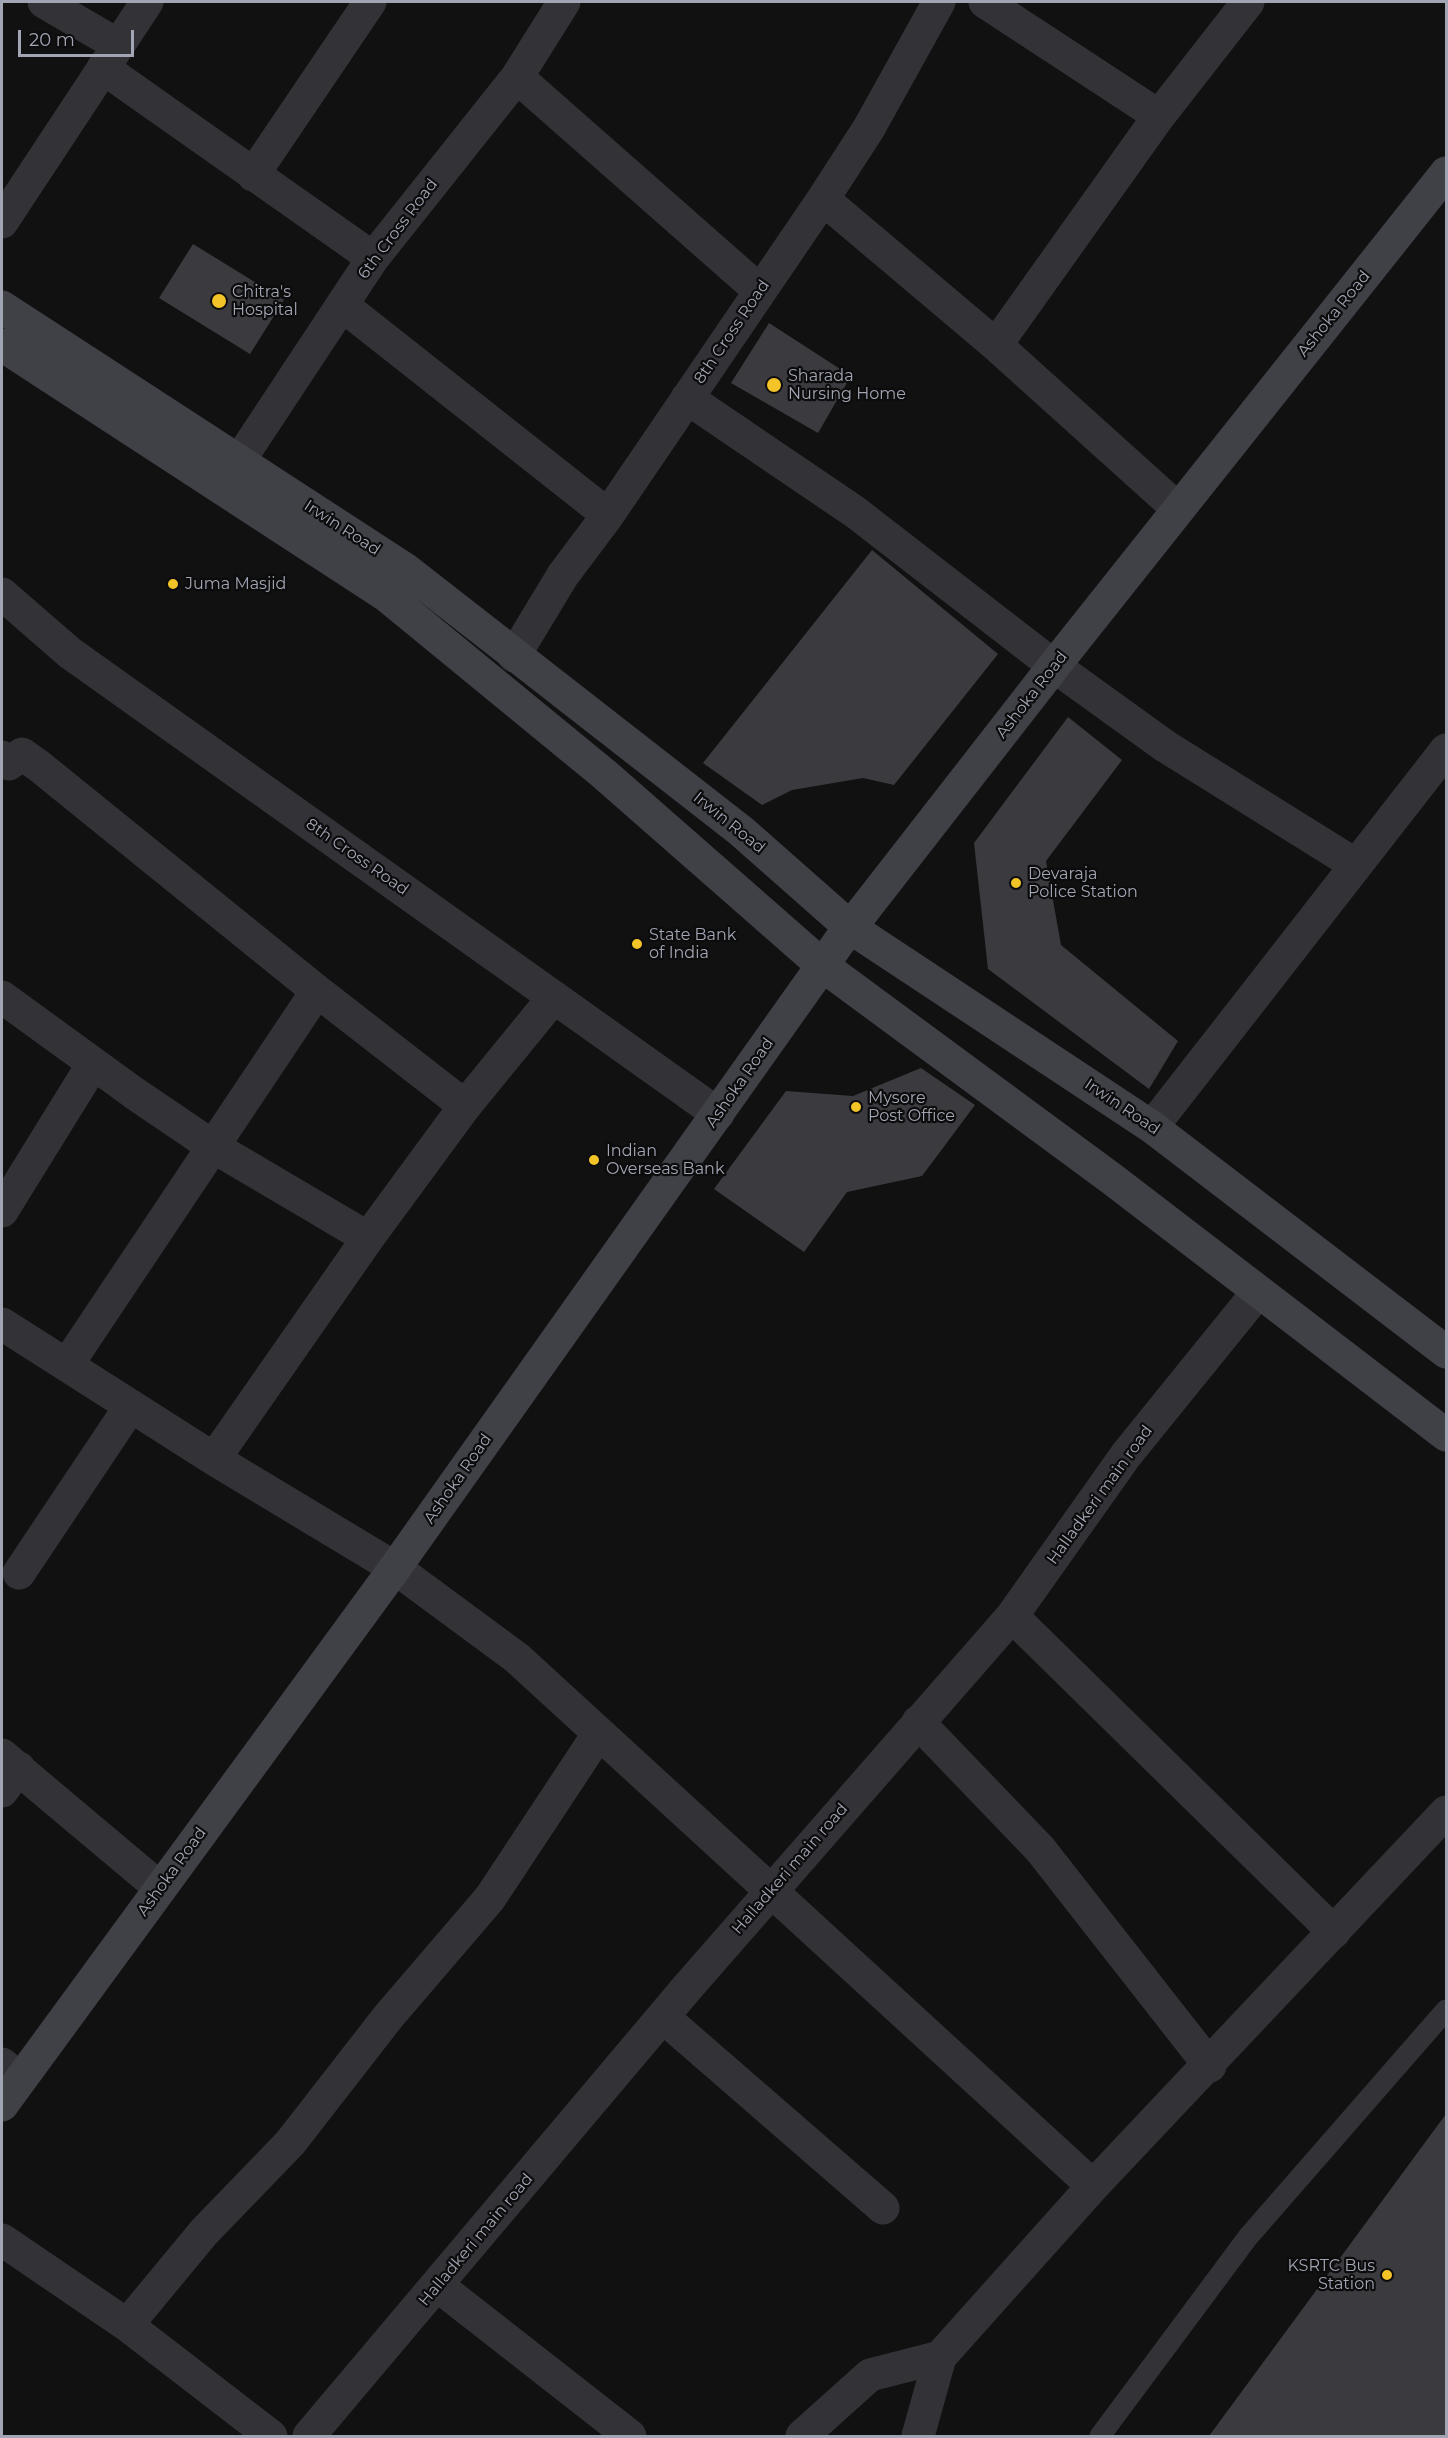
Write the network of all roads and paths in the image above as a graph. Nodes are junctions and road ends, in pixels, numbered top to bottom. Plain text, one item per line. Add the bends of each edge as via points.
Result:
1 (44, 2) edge
2 (147, 2) edge
3 (564, 2) edge
4 (939, 2) edge
5 (985, 2) edge
6 (1248, 2) edge
7 (363, 4) edge
8 (111, 57) junction
9 (518, 77) junction
10 (1159, 116) junction
11 (1446, 173) edge
12 (253, 175) junction
13 (823, 199) junction
14 (2, 222) edge
15 (373, 258) junction
16 (760, 291) junction
17 (342, 305) junction
18 (2, 307) edge
19 (2, 345) edge
20 (996, 345) junction
21 (687, 398) junction
22 (239, 461) junction
23 (1178, 509) junction
24 (608, 515) junction
25 (2, 594) edge
26 (514, 657) junction
27 (1054, 666) junction
28 (1446, 750) edge
29 (2, 757) edge
30 (1356, 865) junction
31 (851, 928) junction
32 (823, 966) junction
33 (316, 991) junction
34 (2, 997) edge
35 (554, 997) junction
36 (93, 1064) junction
37 (465, 1106) junction
38 (718, 1114) junction
39 (1152, 1127) junction
40 (212, 1146) junction
41 (2, 1211) edge
42 (368, 1238) junction
43 (1258, 1292) junction
44 (2, 1324) edge
45 (1446, 1352) edge
46 (67, 1365) junction
47 (130, 1407) junction
48 (1446, 1435) edge
49 (214, 1459) junction
50 (395, 1568) junction
51 (19, 1573) dead end
52 (1012, 1616) junction
53 (918, 1722) junction
54 (599, 1733) junction
55 (7, 1771) edge
56 (1446, 1812) edge
57 (160, 1888) junction
58 (771, 1891) junction
59 (1334, 1932) junction
60 (1446, 2010) edge
61 (663, 2017) junction
62 (1209, 2066) junction
63 (11, 2071) edge
64 (2, 2105) edge
65 (1092, 2186) junction
66 (883, 2208) dead end
67 (2, 2240) edge
68 (437, 2285) junction
69 (127, 2325) junction
70 (940, 2357) junction
71 (271, 2436) edge
72 (309, 2436) edge
73 (630, 2436) edge
74 (802, 2436) edge
75 (918, 2436) edge
76 (1100, 2436) edge

1 - 8 street
2 - 8 street
3 - 9 street, 6th Cross Road
4 - 13 street, 8th Cross Road via 869,128
5 - 10 street
6 - 10 street
7 - 12 street
8 - 12 street
8 - 14 street
9 - 15 street, 6th Cross Road
9 - 16 street
10 - 20 street
11 - 23 main road, Ashoka Road
12 - 15 street
13 - 16 street, 8th Cross Road
13 - 20 street
15 - 17 street, 6th Cross Road
16 - 21 street, 8th Cross Road
17 - 22 street, 6th Cross Road
17 - 24 street
18 - 22 main road, Irwin Road
19 - 32 main road via 387,596 604,774
20 - 23 street
21 - 24 street, 8th Cross Road
21 - 27 street via 855,512
22 - 26 main road, Irwin Road via 405,569
23 - 27 main road, Ashoka Road
24 - 26 street, 8th Cross Road via 563,575
25 - 35 street, 8th Cross Road via 70,653
26 - 31 main road, Irwin Road via 741,831
27 - 30 street via 1165,746
27 - 31 main road, Ashoka Road
28 - 30 street
29 - 33 street via 9,764 22,754 39,766
30 - 39 street
31 - 32 main road, Ashoka Road
31 - 39 main road, Irwin Road
32 - 38 main road, Ashoka Road
32 - 43 main road
33 - 37 street
33 - 40 street
34 - 36 street
35 - 37 street
35 - 38 street, 8th Cross Road
36 - 40 street
36 - 41 street
37 - 42 street
38 - 50 main road, Ashoka Road
39 - 45 main road, Irwin Road
40 - 42 street
40 - 46 street
42 - 49 street
43 - 48 main road
43 - 52 street, Halladkeri main road via 1126,1455
44 - 46 street
46 - 47 street
47 - 49 street
47 - 51 street
49 - 50 street
50 - 54 street via 517,1658
50 - 57 main road, Ashoka Road
52 - 53 street, Halladkeri main road
52 - 59 street
53 - 58 street, Halladkeri main road
53 - 62 street via 1040,1849
54 - 58 street
54 - 69 street via 490,1898 388,2017 290,2143 204,2232
55 - 57 street
56 - 59 street
57 - 63 main road, Ashoka Road
58 - 61 street, Halladkeri main road
58 - 65 street
59 - 62 street
60 - 76 lane via 1248,2237
61 - 66 street
61 - 68 street, Halladkeri main road
62 - 65 street
63 - 64 main road, Ashoka Road
65 - 70 street
67 - 69 street
68 - 72 street, Halladkeri main road
68 - 73 street
69 - 71 street
70 - 74 street via 870,2375
70 - 75 street

